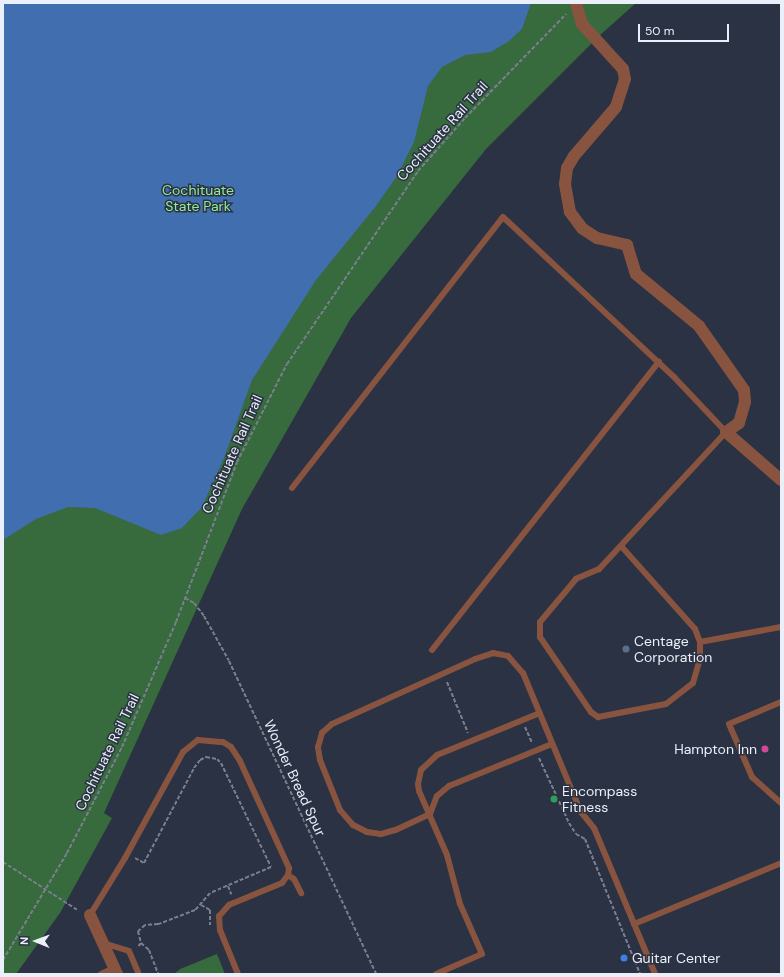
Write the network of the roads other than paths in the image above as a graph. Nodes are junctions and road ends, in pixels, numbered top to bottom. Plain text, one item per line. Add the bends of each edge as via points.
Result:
1 (572, 8) edge
2 (659, 362) junction
3 (726, 432) junction
4 (781, 480) edge
5 (292, 488) dead end
6 (621, 546) junction
7 (781, 627) edge
8 (700, 642) junction
9 (432, 650) dead end
10 (781, 702) edge
11 (540, 713) junction
12 (552, 744) junction
13 (781, 803) edge
14 (430, 814) junction
15 (781, 863) edge
16 (288, 875) junction
17 (301, 893) dead end
18 (90, 915) joint
19 (634, 924) junction
20 (103, 943) junction
21 (115, 971) edge
22 (101, 974) edge
23 (139, 974) edge
24 (238, 974) edge
25 (436, 974) edge
26 (655, 974) edge

1 - 3 street via 582,24 623,69 625,79 616,107 574,156 567,168 565,184 570,212 583,229 597,238 626,245 636,274 699,326 727,364 744,390 745,402 739,423
2 - 3 lane
2 - 5 lane via 503,217
2 - 9 lane
3 - 4 street
3 - 6 lane
6 - 8 lane via 692,624
6 - 8 lane via 599,569 573,583 538,627 540,637 591,712 603,717 666,704 693,683 700,658
7 - 8 lane
10 - 13 lane via 729,724 752,777
11 - 12 lane
11 - 14 lane via 437,755 425,764 418,784
11 - 14 lane via 522,673 508,656 493,653 332,724 322,733 318,747 320,760 347,821 373,834 388,832
12 - 14 lane via 449,786 436,796
12 - 19 lane via 581,812 594,828
14 - 25 lane via 447,855 460,904 482,954
15 - 19 lane
16 - 17 lane
16 - 18 lane via 286,858 237,755 223,742 198,740 180,755 126,858
16 - 24 lane via 282,883 229,905 219,916 220,930
18 - 20 street
19 - 26 lane
20 - 21 street
20 - 23 lane via 129,951
21 - 22 lane

